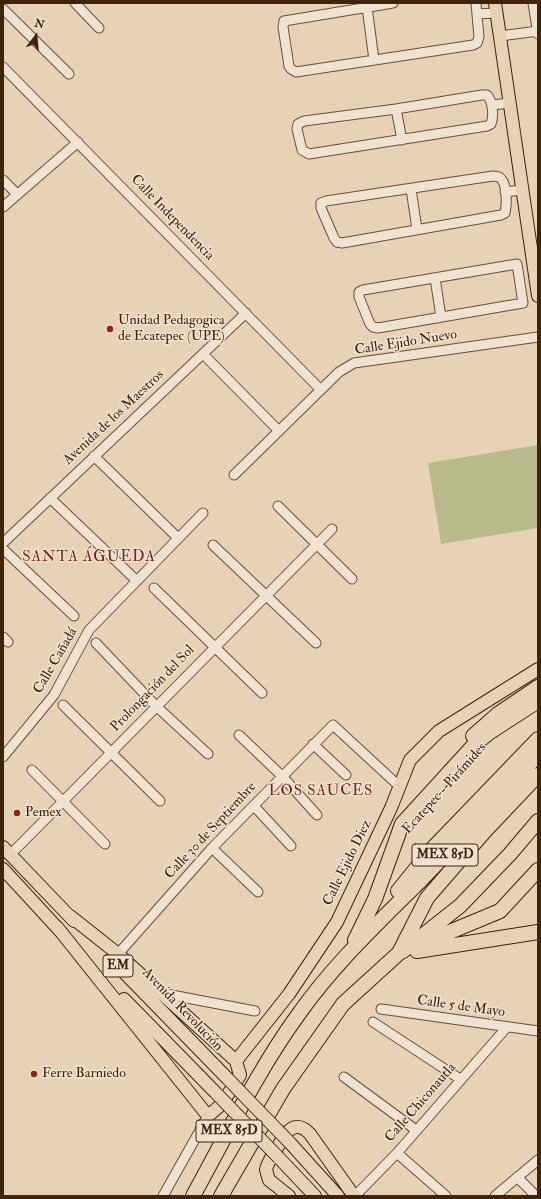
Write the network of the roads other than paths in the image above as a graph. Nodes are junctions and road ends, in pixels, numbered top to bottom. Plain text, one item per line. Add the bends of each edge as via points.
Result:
1 (75, 3) edge
2 (393, 3) edge
3 (476, 3) edge
4 (533, 3) edge
5 (367, 7) junction
6 (496, 8) edge
7 (3, 9) edge
8 (477, 14) junction
9 (99, 28) dead end
10 (538, 31) edge
11 (538, 34) edge
12 (500, 36) junction
13 (374, 60) junction
14 (3, 67) edge
15 (69, 74) dead end
16 (510, 103) junction
17 (492, 106) junction
18 (396, 109) junction
19 (402, 140) junction
20 (78, 142) junction
21 (3, 180) edge
22 (411, 189) junction
23 (522, 190) junction
24 (505, 192) junction
25 (17, 194) junction
26 (3, 207) edge
27 (417, 229) junction
28 (435, 278) junction
29 (535, 279) junction
30 (521, 281) junction
31 (538, 296) edge
32 (246, 313) junction
33 (441, 317) junction
34 (538, 337) edge
35 (203, 354) junction
36 (321, 390) junction
37 (278, 430) junction
38 (94, 456) junction
39 (234, 475) dead end
40 (50, 498) junction
41 (278, 506) dead end
42 (203, 513) dead end
43 (332, 529) dead end
44 (178, 538) junction
45 (3, 543) edge
46 (317, 544) junction
47 (213, 545) dead end
48 (3, 549) edge
49 (352, 579) dead end
50 (137, 581) junction
51 (154, 588) dead end
52 (266, 595) junction
53 (74, 616) dead end
54 (96, 643) dead end
55 (316, 643) dead end
56 (214, 646) junction
57 (538, 669) edge
58 (538, 687) edge
59 (262, 693) dead end
60 (538, 701) edge
61 (63, 705) dead end
62 (156, 706) junction
63 (238, 735) dead end
64 (538, 739) edge
65 (313, 744) junction
66 (111, 752) junction
67 (208, 754) dead end
68 (538, 755) edge
69 (3, 757) edge
70 (32, 770) dead end
71 (346, 775) dead end
72 (538, 775) edge
73 (282, 776) junction
74 (399, 786) junction
75 (62, 801) junction
76 (160, 801) dead end
77 (254, 806) junction
78 (317, 815) dead end
79 (538, 821) edge
80 (105, 844) dead end
81 (292, 846) dead end
82 (212, 848) junction
83 (6, 854) edge
84 (3, 869) edge
85 (538, 870) edge
86 (258, 892) dead end
87 (375, 899) junction
88 (70, 916) junction
89 (58, 928) junction
90 (538, 932) edge
91 (349, 952) junction
92 (399, 953) junction
93 (118, 954) junction
94 (161, 994) junction
95 (381, 1009) dead end
96 (255, 1011) dead end
97 (373, 1022) dead end
98 (507, 1027) junction
99 (538, 1032) edge
100 (236, 1061) junction
101 (344, 1077) dead end
102 (460, 1080) junction
103 (208, 1116) junction
104 (416, 1130) junction
105 (396, 1153) junction
106 (538, 1160) edge
107 (517, 1177) junction
108 (163, 1196) edge
109 (193, 1196) edge
110 (221, 1196) edge
111 (289, 1196) edge
112 (315, 1196) edge
113 (338, 1196) edge
114 (354, 1196) edge
115 (446, 1196) edge
116 (495, 1196) edge
117 (536, 1196) edge

1 - 9 street
2 - 5 street
3 - 8 street
4 - 10 street
5 - 13 street
5 - 13 street via 290,18 284,21 283,27 289,66 296,72
6 - 8 street
6 - 12 main road
7 - 15 street
8 - 13 street via 479,36 473,45
10 - 11 street
10 - 12 street
12 - 16 main road
14 - 20 street, Calle Independencia
16 - 17 street
16 - 23 main road
17 - 18 street via 490,98 482,95
17 - 19 street via 493,118 487,126
18 - 19 street
18 - 19 street via 304,121 298,124 302,150 308,154
20 - 25 street
20 - 32 street, Calle Independencia
21 - 25 street
22 - 24 street via 493,176 502,180
22 - 27 street
22 - 27 street via 326,201 321,203 321,208 337,242
23 - 24 street
23 - 29 main road
24 - 27 street via 505,213
25 - 26 street
28 - 30 street via 517,264
28 - 33 street
28 - 33 street via 363,290 359,292 359,297 373,327
29 - 30 street
29 - 31 main road
30 - 33 street via 523,303
32 - 35 street, Avenida de los Maestros
32 - 36 street, Calle Independencia
34 - 36 street, Calle Ejido Nuevo via 354,363 339,372
35 - 37 street
35 - 38 street, Avenida de los Maestros
36 - 37 street, Calle Ejido Nuevo
37 - 39 street, Calle Ejido Nuevo
38 - 40 street, Avenida de los Maestros
38 - 44 street
40 - 45 street, Avenida de los Maestros
40 - 50 street
41 - 46 street
42 - 44 street, Calle Cañadá
43 - 46 street, Prolongación del Sol
44 - 50 street, Calle Cañadá
46 - 49 street
46 - 52 street, Prolongación del Sol
47 - 52 street
48 - 53 street
50 - 69 street, Calle Cañadá via 89,630 54,695
51 - 56 street
52 - 55 street
52 - 56 street, Prolongación del Sol
54 - 62 street
56 - 59 street
56 - 62 street, Prolongación del Sol
57 - 74 main road, Calle Ejido Diez via 439,731 410,760
58 - 87 highway via 483,725 405,808 393,830
60 - 87 highway via 475,744 402,824
61 - 66 street
62 - 66 street, Prolongación del Sol
62 - 67 street
63 - 73 street
64 - 91 highway via 432,849
65 - 71 street
65 - 73 street, Calle 30 de Septiembre
65 - 74 street, Calle 30 de Septiembre via 333,725
66 - 75 street, Prolongación del Sol
66 - 76 street
68 - 91 highway, MEX 85D
70 - 75 street
72 - 92 highway, MEX 85D via 427,898
73 - 77 street, Calle 30 de Septiembre
73 - 78 street
74 - 100 main road, Calle Ejido Diez via 337,922 289,994
75 - 80 street
75 - 83 street, Prolongación del Sol
77 - 81 street
77 - 82 street, Calle 30 de Septiembre
79 - 92 highway via 460,906
82 - 86 street
82 - 93 street, Calle 30 de Septiembre
83 - 88 main road, Avenida Revolución / EM
84 - 89 main road, EM
85 - 92 highway via 500,911
87 - 91 highway
88 - 93 main road
88 - 113 main road, Avenida Revolución / EM, bridge via 226,1076
89 - 103 main road
89 - 112 main road, EM, bridge
90 - 92 highway
91 - 109 highway, MEX 85D via 297,1015
92 - 110 highway, MEX 85D via 343,1004 329,1022 283,1090
93 - 94 main road
94 - 96 street
94 - 100 main road
95 - 98 street, Calle 5 de Mayo
97 - 102 street
98 - 99 street, Calle 5 de Mayo
98 - 102 street, Calle Chiconautla
100 - 103 main road via 240,1075 222,1104
101 - 104 street
102 - 104 street, Calle Chiconautla
103 - 108 street
104 - 105 street, Calle Chiconautla
105 - 114 street, Calle Chiconautla
105 - 115 street
106 - 107 street
107 - 116 street
107 - 117 street
111 - 114 main road via 269,1180 266,1170 285,1134 299,1127 310,1134

